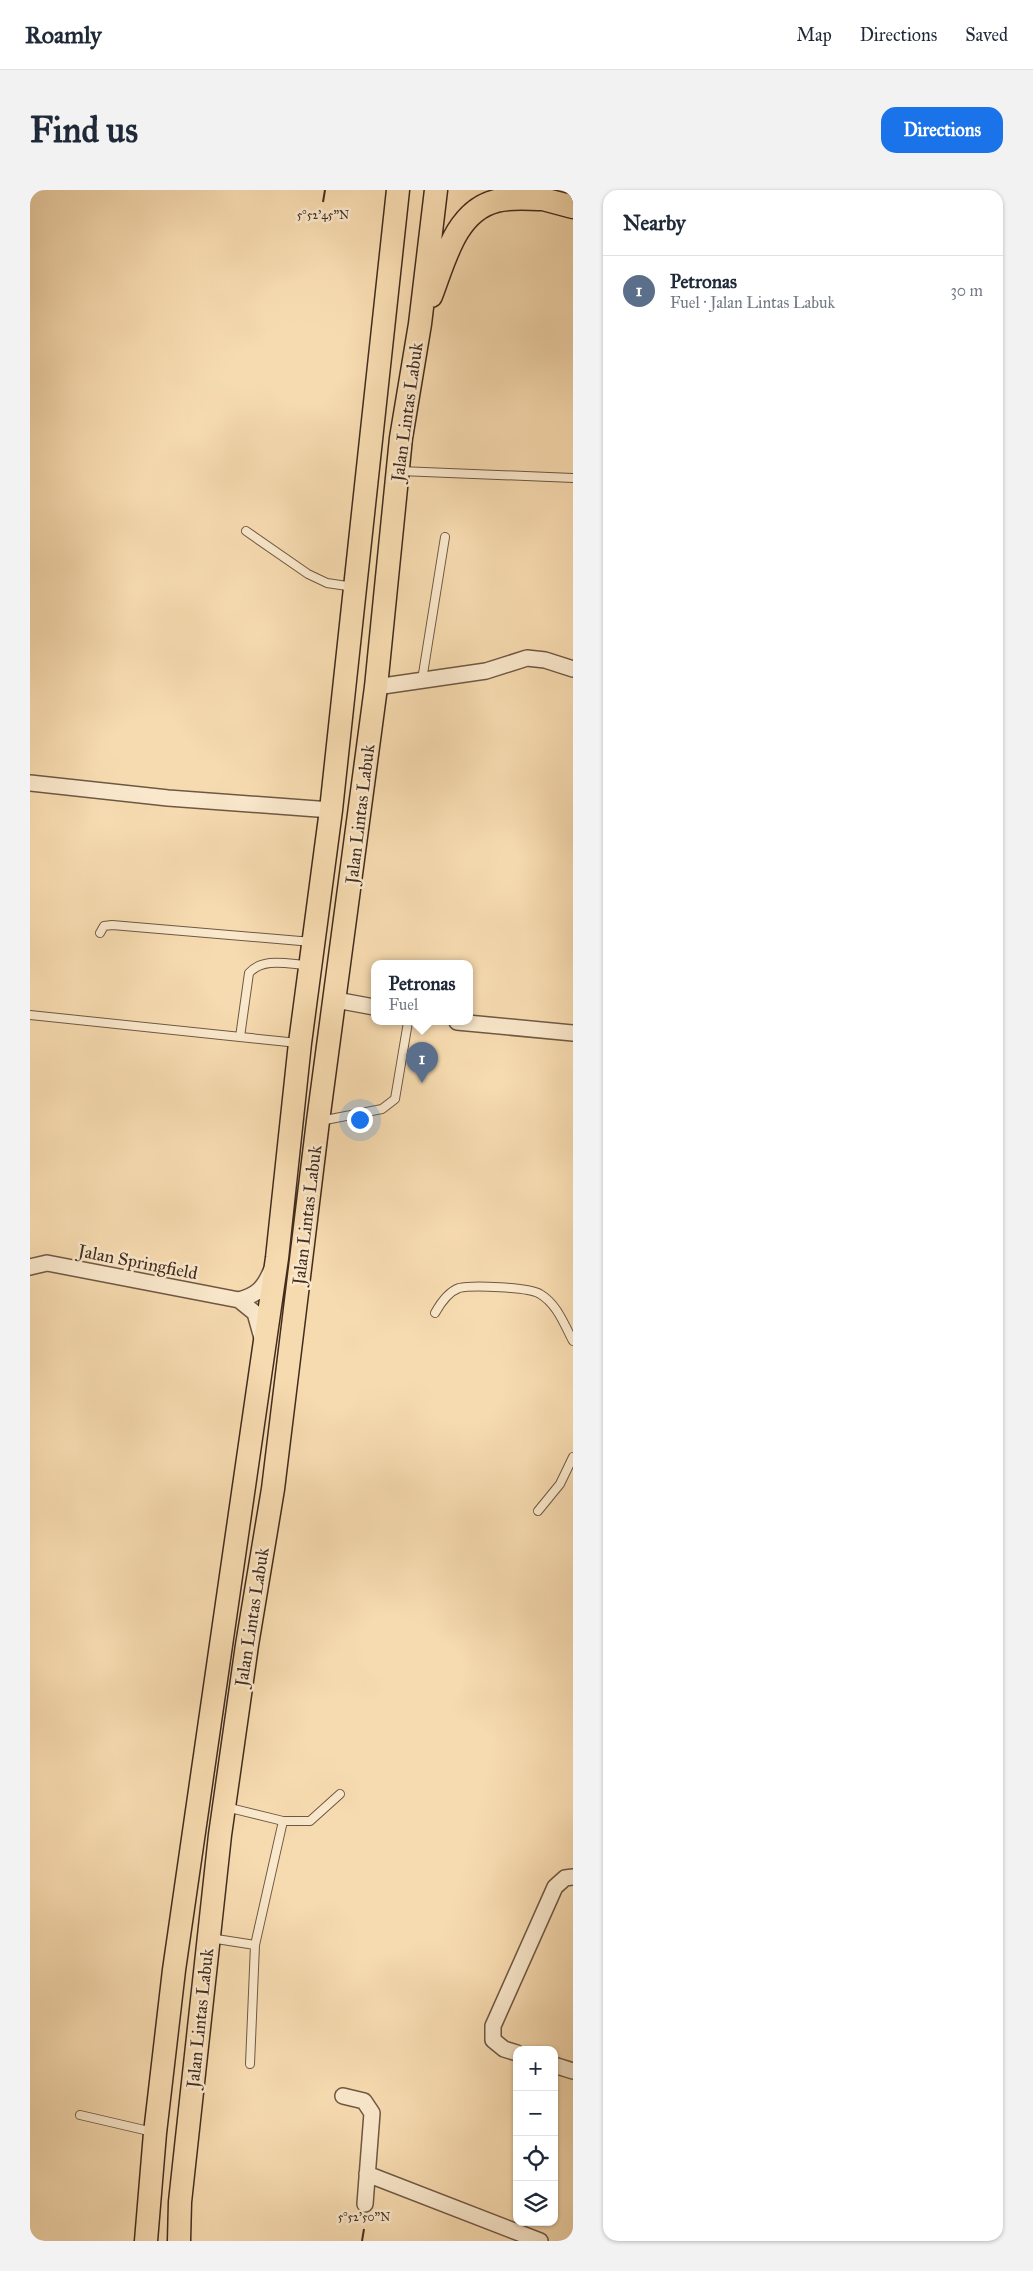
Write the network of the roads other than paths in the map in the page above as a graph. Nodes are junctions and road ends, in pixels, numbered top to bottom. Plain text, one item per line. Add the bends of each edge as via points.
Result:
1 (388, 190) edge
2 (398, 190) edge
3 (436, 190) edge
4 (512, 190) edge
5 (542, 199) junction
6 (573, 207) edge
7 (394, 238) junction
8 (420, 324) junction
9 (398, 471) junction
10 (573, 478) edge
11 (246, 531) dead end
12 (445, 536) dead end
13 (356, 587) junction
14 (573, 669) edge
15 (422, 680) junction
16 (376, 687) junction
17 (30, 783) edge
18 (331, 810) junction
19 (100, 933) dead end
20 (314, 942) junction
21 (311, 965) junction
22 (336, 1000) junction
23 (371, 1006) edge
24 (30, 1015) edge
25 (473, 1024) edge
26 (407, 1025) edge
27 (573, 1033) edge
28 (240, 1037) junction
29 (300, 1043) junction
30 (318, 1121) junction
31 (277, 1258) junction
32 (30, 1267) edge
33 (239, 1300) junction
34 (435, 1313) dead end
35 (573, 1341) edge
36 (264, 1349) junction
37 (573, 1457) edge
38 (538, 1511) dead end
39 (247, 1645) junction
40 (340, 1794) dead end
41 (224, 1806) junction
42 (283, 1821) junction
43 (569, 1878) edge
44 (209, 1938) junction
45 (255, 1944) junction
46 (174, 1970) junction
47 (513, 2052) edge
48 (250, 2064) dead end
49 (558, 2066) edge
50 (573, 2071) edge
51 (343, 2096) dead end
52 (80, 2115) dead end
53 (156, 2133) junction
54 (367, 2174) junction
55 (365, 2204) dead end
56 (146, 2241) edge
57 (178, 2241) edge
58 (540, 2241) edge

1 - 7 main road
2 - 7 main road, Jalan Lintas Labuk
3 - 8 main road, Jalan Lintas Labuk
4 - 5 main road
5 - 6 main road
5 - 8 main road via 496,200 471,215 452,243
7 - 13 main road, Jalan Lintas Labuk
8 - 9 main road, Jalan Lintas Labuk
9 - 10 lane
9 - 16 main road, Jalan Lintas Labuk
11 - 13 lane via 308,574 327,583
12 - 15 lane
13 - 18 main road, Jalan Lintas Labuk
14 - 15 street via 527,658 486,671
15 - 16 street
16 - 22 main road, Jalan Lintas Labuk
17 - 18 street via 168,798
18 - 20 main road, Jalan Lintas Labuk
19 - 20 lane via 104,926 112,926
20 - 21 main road, Jalan Lintas Labuk
21 - 28 lane via 265,962 249,973
21 - 29 main road, Jalan Lintas Labuk
22 - 23 street
22 - 30 main road, Jalan Lintas Labuk
24 - 28 lane
25 - 27 street
26 - 30 lane via 395,1099 382,1109
28 - 29 lane
29 - 31 main road, Jalan Lintas Labuk
30 - 39 main road, Jalan Lintas Labuk via 272,1489
31 - 33 street via 265,1285 252,1296
31 - 36 main road, Jalan Lintas Labuk
32 - 33 street, Jalan Springfield via 47,1263
33 - 36 street via 255,1313
34 - 35 lane via 442,1301 458,1288 485,1286 539,1293 554,1305
36 - 46 main road, Jalan Lintas Labuk
37 - 38 lane via 560,1484
39 - 41 main road, Jalan Lintas Labuk
39 - 46 main road via 236,1648 232,1656 199,1870
40 - 42 lane via 310,1821
41 - 42 lane
41 - 44 main road, Jalan Lintas Labuk
42 - 45 lane
43 - 47 street via 555,1887 493,2026 493,2040
44 - 45 lane
44 - 57 main road, Jalan Lintas Labuk
45 - 48 lane
46 - 53 main road, Jalan Lintas Labuk
49 - 50 street
51 - 54 street via 364,2101 372,2113
52 - 53 lane
53 - 56 main road, Jalan Lintas Labuk
54 - 55 street
54 - 58 street

